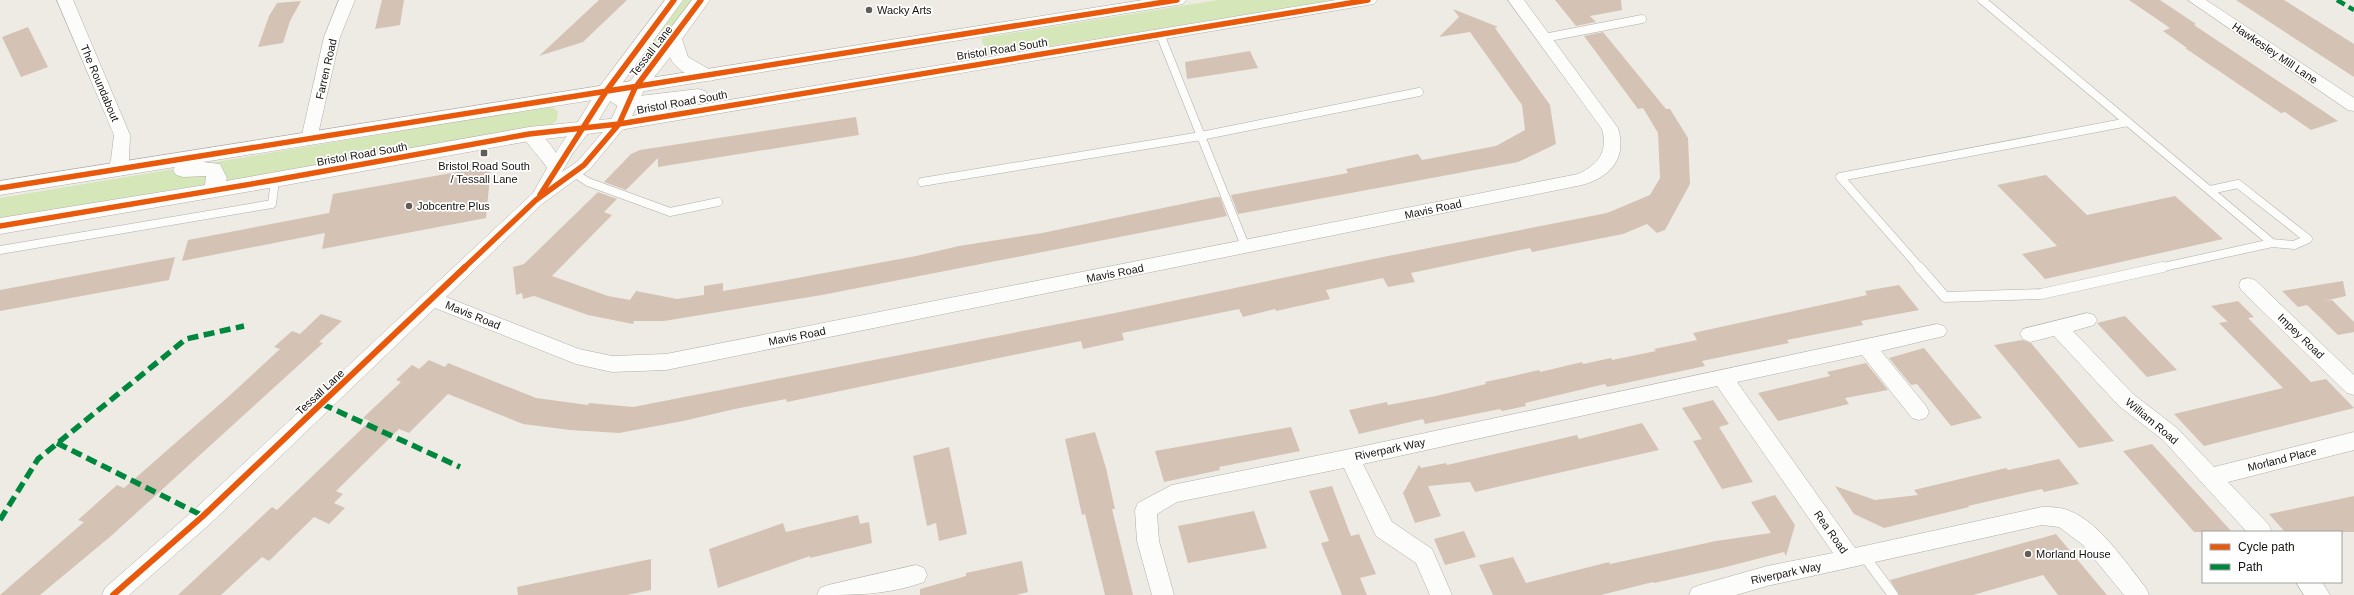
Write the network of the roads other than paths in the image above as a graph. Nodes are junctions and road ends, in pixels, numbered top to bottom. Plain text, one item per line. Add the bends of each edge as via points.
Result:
1 (65, 0) edge
2 (347, 0) edge
3 (674, 0) edge
4 (701, 0) edge
5 (1177, 0) edge
6 (1368, 0) edge
7 (1516, 0) edge
8 (1982, 0) edge
9 (2196, 0) edge
10 (1145, 2) edge
11 (1642, 19) dead end
12 (1160, 34) junction
13 (1544, 38) junction
14 (673, 39) junction
15 (876, 48) junction
16 (974, 64) junction
17 (923, 72) junction
18 (707, 76) junction
19 (607, 90) junction
20 (1419, 92) dead end
21 (631, 96) junction
22 (2354, 106) edge
23 (2128, 122) junction
24 (619, 124) junction
25 (584, 128) junction
26 (529, 134) junction
27 (1201, 136) junction
28 (309, 139) junction
29 (556, 168) junction
30 (116, 169) junction
31 (574, 173) junction
32 (275, 180) junction
33 (922, 182) dead end
34 (0, 188) edge
35 (214, 190) junction
36 (2210, 190) junction
37 (536, 200) junction
38 (718, 202) dead end
39 (0, 226) edge
40 (2272, 242) junction
41 (1246, 248) junction
42 (0, 250) edge
43 (2248, 286) dead end
44 (433, 299) junction
45 (2087, 320) dead end
46 (2058, 328) junction
47 (1937, 331) dead end
48 (2030, 334) dead end
49 (1866, 346) junction
50 (1722, 378) junction
51 (2354, 386) edge
52 (1919, 412) dead end
53 (2354, 441) edge
54 (1350, 458) junction
55 (2210, 477) junction
56 (2260, 531) edge
57 (1857, 558) junction
58 (916, 574) dead end
59 (2308, 583) edge
60 (889, 589) edge
61 (113, 595) edge
62 (828, 595) edge
63 (1163, 595) edge
64 (1441, 595) edge
65 (1700, 595) edge
66 (1892, 595) edge
67 (2138, 595) edge
68 (2319, 595) edge

1 - 30 street, The Roundabout via 122,135 120,160
2 - 28 street, Farren Road via 332,37
3 - 19 main road, Tessall Lane
4 - 14 main road, Tessall Lane
5 - 10 main road, Bristol Road South
6 - 12 main road, Bristol Road South
7 - 13 street, Mavis Road
8 - 23 lane
9 - 22 street, Hawkesley Mill Lane
10 - 15 main road, Bristol Road South
11 - 13 lane
12 - 16 main road, Bristol Road South
12 - 27 lane
13 - 41 street, Mavis Road via 1610,128 1615,148 1610,158 1595,174 1582,179
14 - 18 main road via 680,60
14 - 21 main road, Tessall Lane
15 - 16 main road via 928,49 955,46 974,58
15 - 18 main road, Bristol Road South
16 - 17 main road, Bristol Road South
17 - 21 main road via 881,68
17 - 24 main road, Bristol Road South
18 - 21 main road, Bristol Road South
19 - 21 main road
19 - 25 main road, Tessall Lane
19 - 28 main road
20 - 27 lane
21 - 24 main road, Tessall Lane
23 - 36 lane
23 - 40 lane via 1840,177 1945,297 2041,294
24 - 25 main road, Bristol Road South
24 - 31 street, Tessall Lane
25 - 26 main road, Bristol Road South
25 - 29 street, Tessall Lane
26 - 29 street via 545,150
26 - 32 main road, Bristol Road South
27 - 33 lane
27 - 41 lane
28 - 30 main road
29 - 37 street, Tessall Lane
30 - 34 main road
30 - 35 main road via 133,178 197,168 212,169 217,178
31 - 37 street, Tessall Lane
31 - 38 lane via 588,182 670,212
32 - 35 main road, Bristol Road South
32 - 42 lane via 272,204
35 - 39 main road, Bristol Road South
36 - 40 lane
36 - 40 lane via 2238,184 2308,239 2294,245 2283,246
37 - 44 street, Tessall Lane
41 - 44 street, Mavis Road via 666,362 612,364 576,356
43 - 51 street, Impey Road
44 - 61 street, Tessall Lane via 203,516
45 - 46 street
46 - 48 street
46 - 55 street, William Road via 2126,400 2170,434
47 - 49 street
49 - 50 street
49 - 52 street
50 - 54 street, Riverpark Way
50 - 57 street, Rea Road
53 - 55 street, Morland Place
54 - 63 street, Riverpark Way via 1172,494 1146,510 1148,542
54 - 64 street via 1384,530 1424,556
55 - 56 street, William Road
57 - 65 street, Riverpark Way via 1767,576
57 - 66 lane
57 - 67 street, Rea Road via 2042,516 2064,518 2091,538
58 - 60 street
59 - 68 street
60 - 62 street

